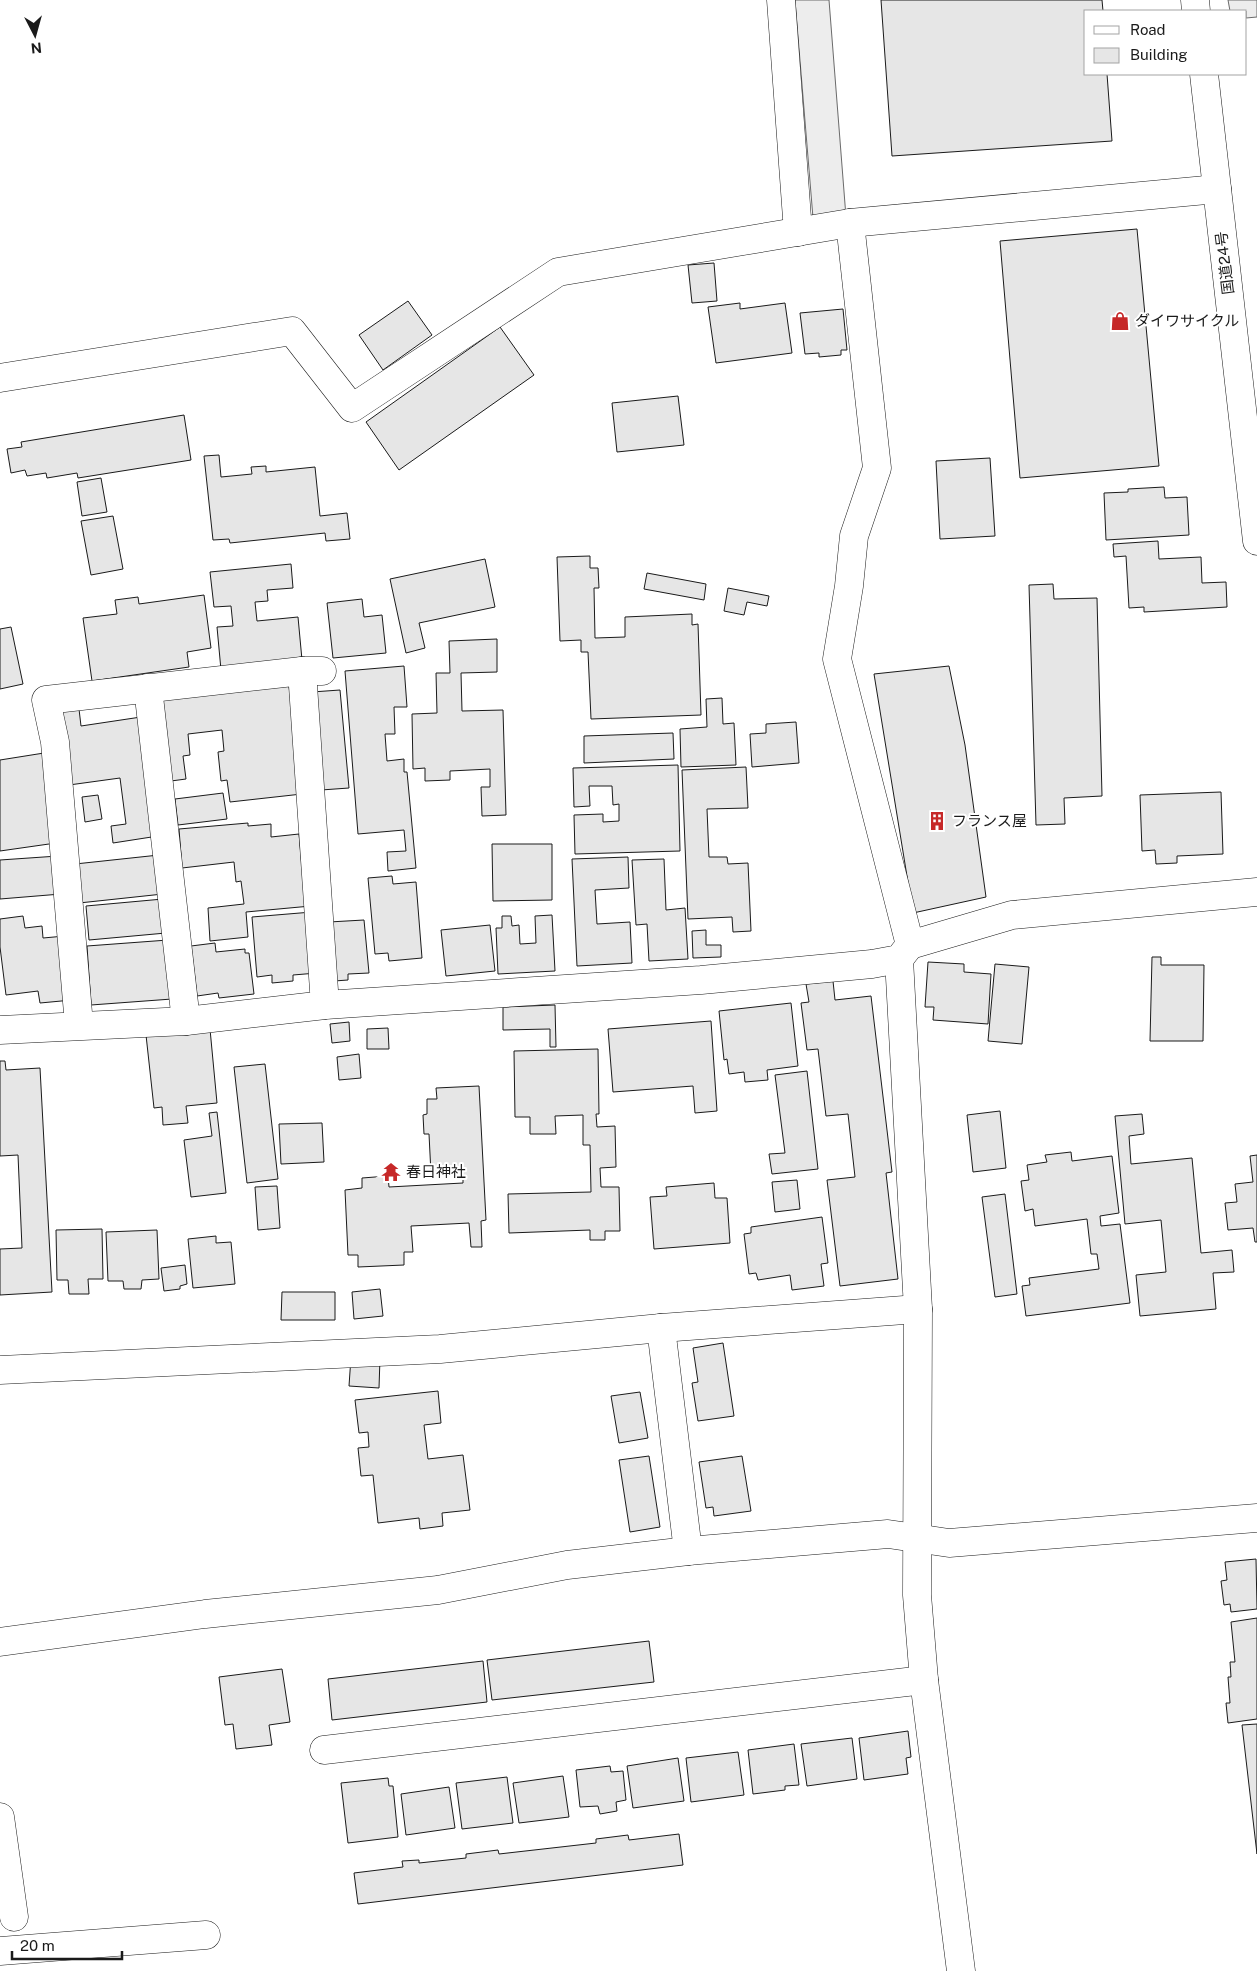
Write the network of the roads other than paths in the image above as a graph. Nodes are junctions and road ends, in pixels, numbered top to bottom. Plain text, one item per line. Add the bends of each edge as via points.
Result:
1 (781, 0) edge
2 (1204, 75) edge
3 (1217, 189) junction
4 (850, 223) junction
5 (798, 232) junction
6 (0, 378) edge
7 (1257, 541) edge
8 (148, 688) junction
9 (1257, 892) edge
10 (904, 952) junction
11 (325, 1005) junction
12 (186, 1021) junction
13 (79, 1025) junction
14 (0, 1030) edge
15 (918, 1309) junction
16 (661, 1328) junction
17 (0, 1370) edge
18 (1257, 1518) edge
19 (918, 1537) junction
20 (688, 1551) junction
21 (0, 1642) edge
22 (924, 1680) junction
23 (324, 1750) dead end
24 (0, 1817) edge
25 (14, 1917) dead end
26 (206, 1934) dead end
27 (0, 1951) edge
28 (961, 1971) edge

1 - 5 main road
2 - 3 main road, 国道24号
3 - 4 main road
3 - 7 main road, 国道24号
4 - 5 main road
4 - 10 main road via 877,468 854,536 837,659
5 - 6 main road via 558,272 352,408 292,331
8 - 11 main road via 312,671
8 - 12 main road
8 - 13 main road via 46,700 55,742
9 - 10 main road via 1012,915
10 - 11 main road via 872,964 701,980
10 - 15 main road
11 - 12 main road
12 - 13 main road
13 - 14 main road
15 - 16 main road
15 - 19 main road
16 - 17 main road via 440,1349
16 - 20 main road
18 - 19 main road via 948,1543
19 - 20 main road via 888,1534
19 - 22 main road via 917,1595
20 - 21 main road via 567,1565 438,1590 205,1614
22 - 23 main road
22 - 28 main road
24 - 25 main road
26 - 27 main road

